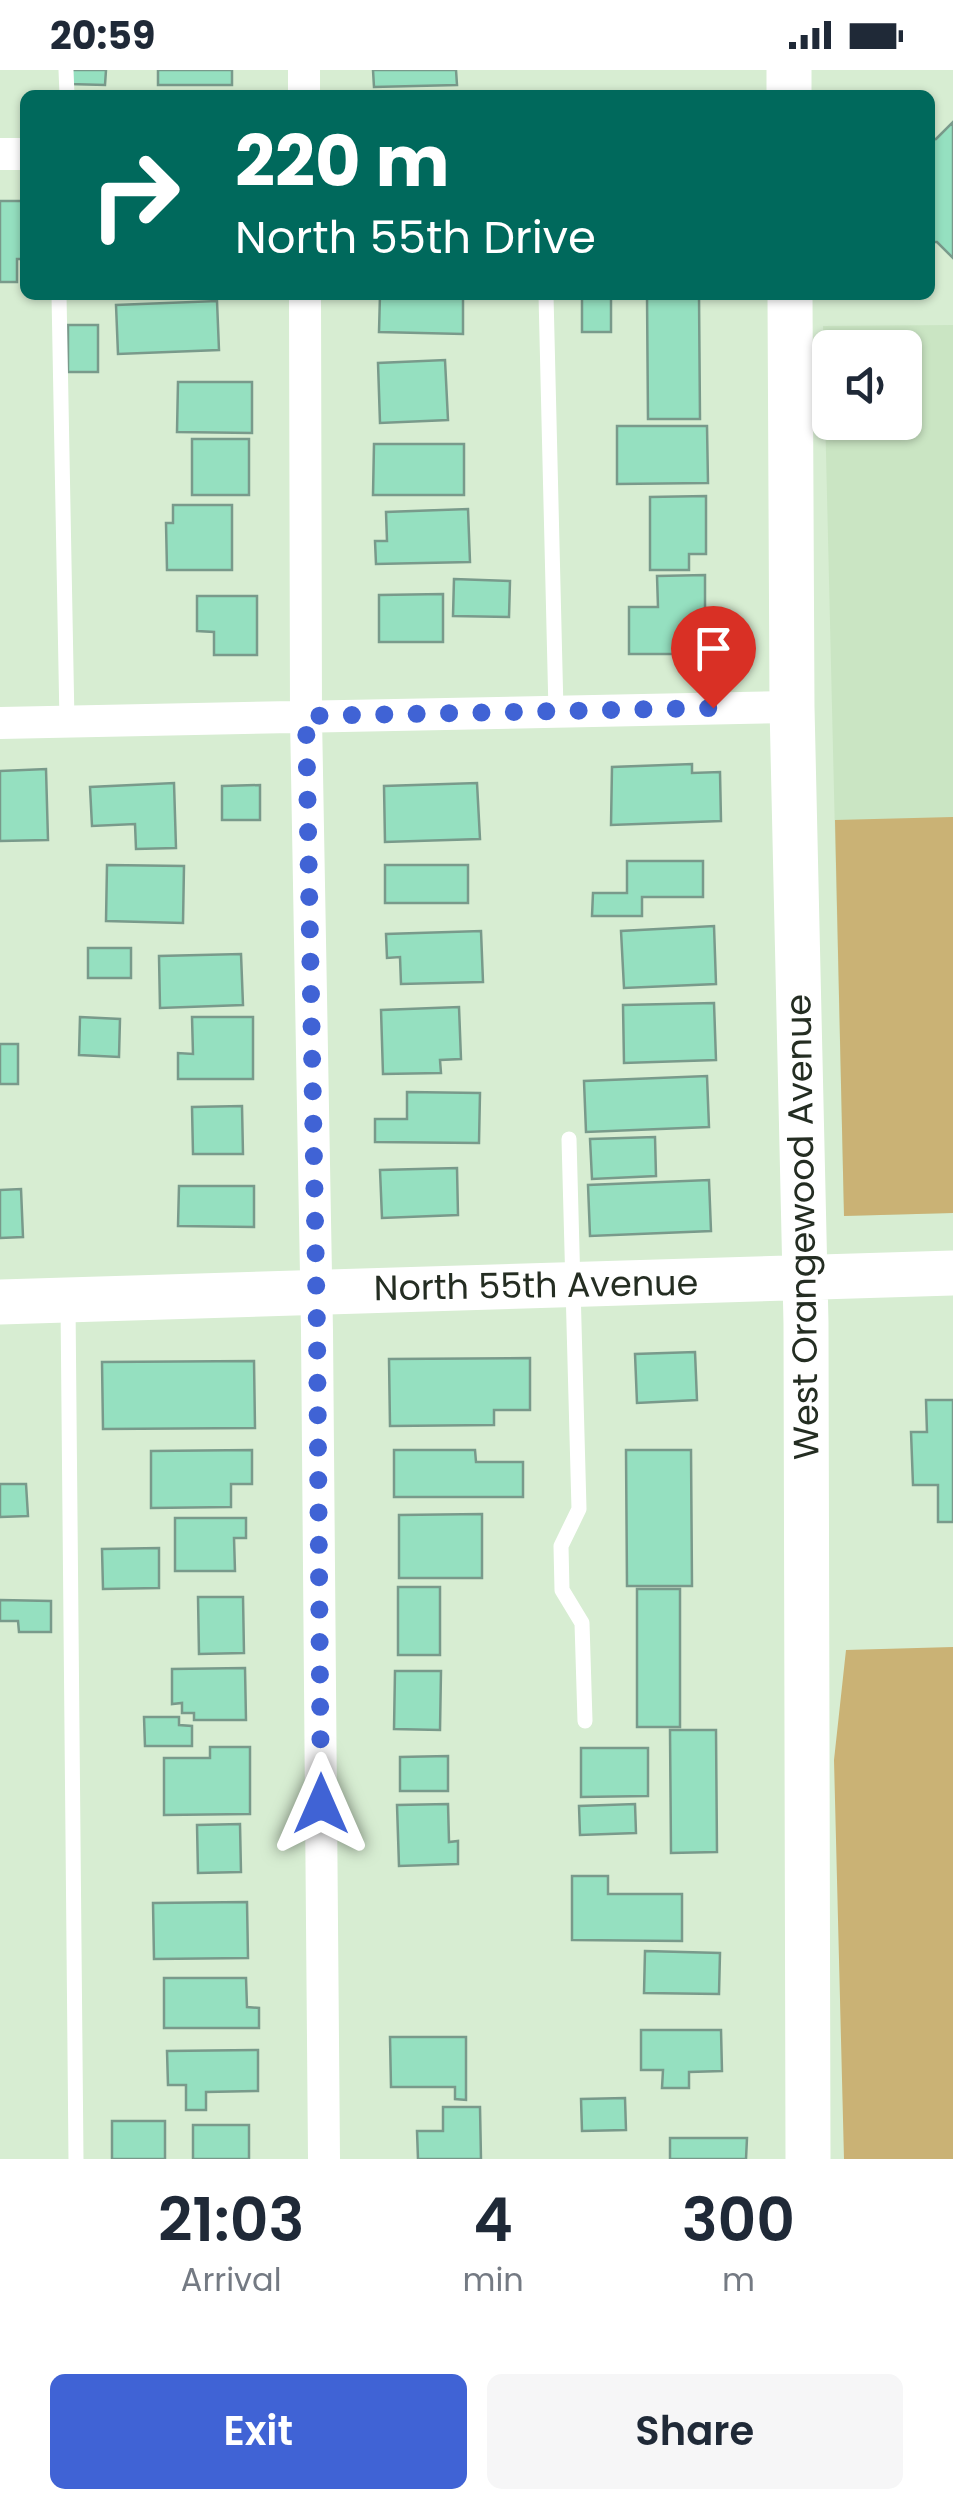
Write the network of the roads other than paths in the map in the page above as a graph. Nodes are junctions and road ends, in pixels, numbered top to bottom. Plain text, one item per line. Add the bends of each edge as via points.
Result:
1 (59, 300) edge
2 (305, 300) edge
3 (546, 300) edge
4 (790, 300) edge
5 (792, 707) junction
6 (556, 711) junction
7 (306, 716) junction
8 (67, 722) junction
9 (0, 723) edge
10 (568, 1139) dead end
11 (953, 1273) edge
12 (805, 1276) junction
13 (573, 1284) junction
14 (316, 1290) junction
15 (68, 1300) junction
16 (0, 1302) edge
17 (585, 1721) dead end
18 (76, 2159) edge
19 (324, 2159) edge
20 (808, 2159) edge

1 - 8 lane
2 - 7 street
3 - 6 lane
4 - 5 street, West Orangewood Avenue
5 - 6 street
5 - 12 street, West Orangewood Avenue
6 - 7 street
7 - 8 street
7 - 14 street
8 - 9 street
10 - 13 lane
11 - 12 street, North 55th Avenue
12 - 13 street, North 55th Avenue
12 - 20 street, West Orangewood Avenue
13 - 14 street, North 55th Avenue
13 - 17 lane via 580,1509 561,1546 562,1590 582,1623
14 - 15 street, North 55th Avenue
14 - 19 street
15 - 16 street, North 55th Avenue
15 - 18 lane

